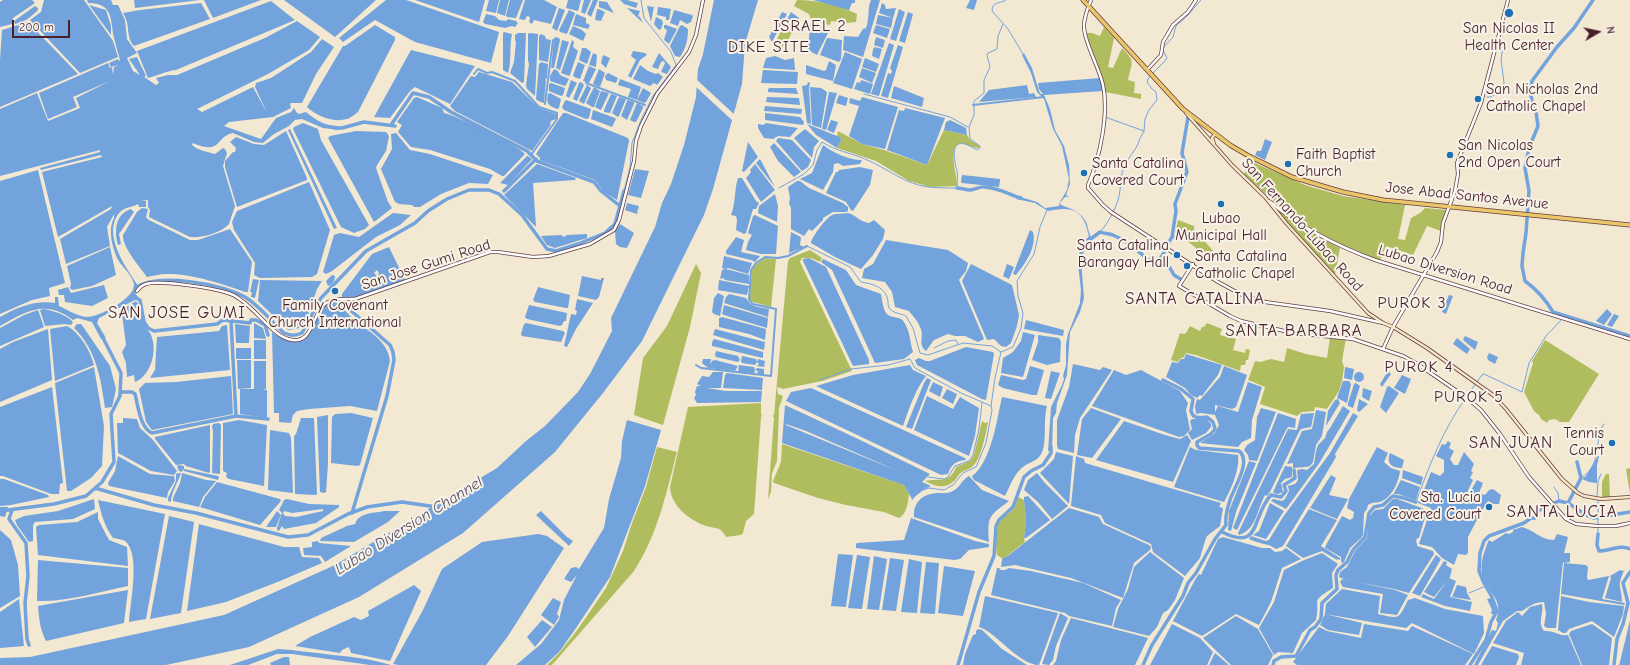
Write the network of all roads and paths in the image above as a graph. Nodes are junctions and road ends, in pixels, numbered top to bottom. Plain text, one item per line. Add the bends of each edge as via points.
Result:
1 (703, 0) edge
2 (1083, 0) edge
3 (1091, 0) edge
4 (1196, 0) edge
5 (1508, 0) edge
6 (1089, 6) junction
7 (1147, 70) junction
8 (1183, 109) junction
9 (1215, 134) junction
10 (1214, 145) junction
11 (1266, 198) junction
12 (1449, 207) junction
13 (1630, 225) edge
14 (1193, 264) junction
15 (1424, 275) junction
16 (137, 291) dead end
17 (1383, 323) junction
18 (1393, 327) junction
19 (1630, 339) edge
20 (1383, 349) junction
21 (1630, 496) edge
22 (1630, 523) edge

1 - 16 street, San Jose Gumi Road via 696,35 689,52 657,94 641,126 619,220 614,230 590,244 549,256 533,257 490,252 355,299 336,299 325,304 311,329 297,340 283,338 253,308 228,293 162,283 146,284
2 - 6 highway, Jose Abad Santos Avenue
3 - 6 street
4 - 7 street via 1188,12 1173,25 1163,42 1161,55
5 - 12 street via 1481,103 1457,163 1455,191
6 - 7 highway, Jose Abad Santos Avenue
6 - 14 street via 1084,23 1085,34 1101,78 1104,107 1098,158 1088,185 1094,196 1111,212
7 - 8 highway, Jose Abad Santos Avenue
8 - 9 highway, Jose Abad Santos Avenue
8 - 10 main road, San Fernando-Lubao Road
9 - 10 main road via 1212,138
9 - 12 highway, Jose Abad Santos Avenue via 1247,155 1300,180 1383,200
10 - 11 main road, San Fernando-Lubao Road
11 - 15 street, Lubao Diversion Road via 1301,225 1335,244
11 - 17 main road, San Fernando-Lubao Road via 1363,308
12 - 13 highway, Jose Abad Santos Avenue
12 - 15 street via 1443,223 1441,242
14 - 17 street via 1218,282 1251,298
14 - 20 street via 1179,286 1241,321 1293,333 1353,339
15 - 18 street
15 - 19 street, Lubao Diversion Road
17 - 18 main road, San Fernando-Lubao Road
18 - 20 street
18 - 21 main road, San Fernando-Lubao Road via 1477,383 1500,403 1562,479 1578,493 1601,498
20 - 22 street via 1422,366 1475,404 1500,434 1529,477 1552,504 1572,522 1599,526

